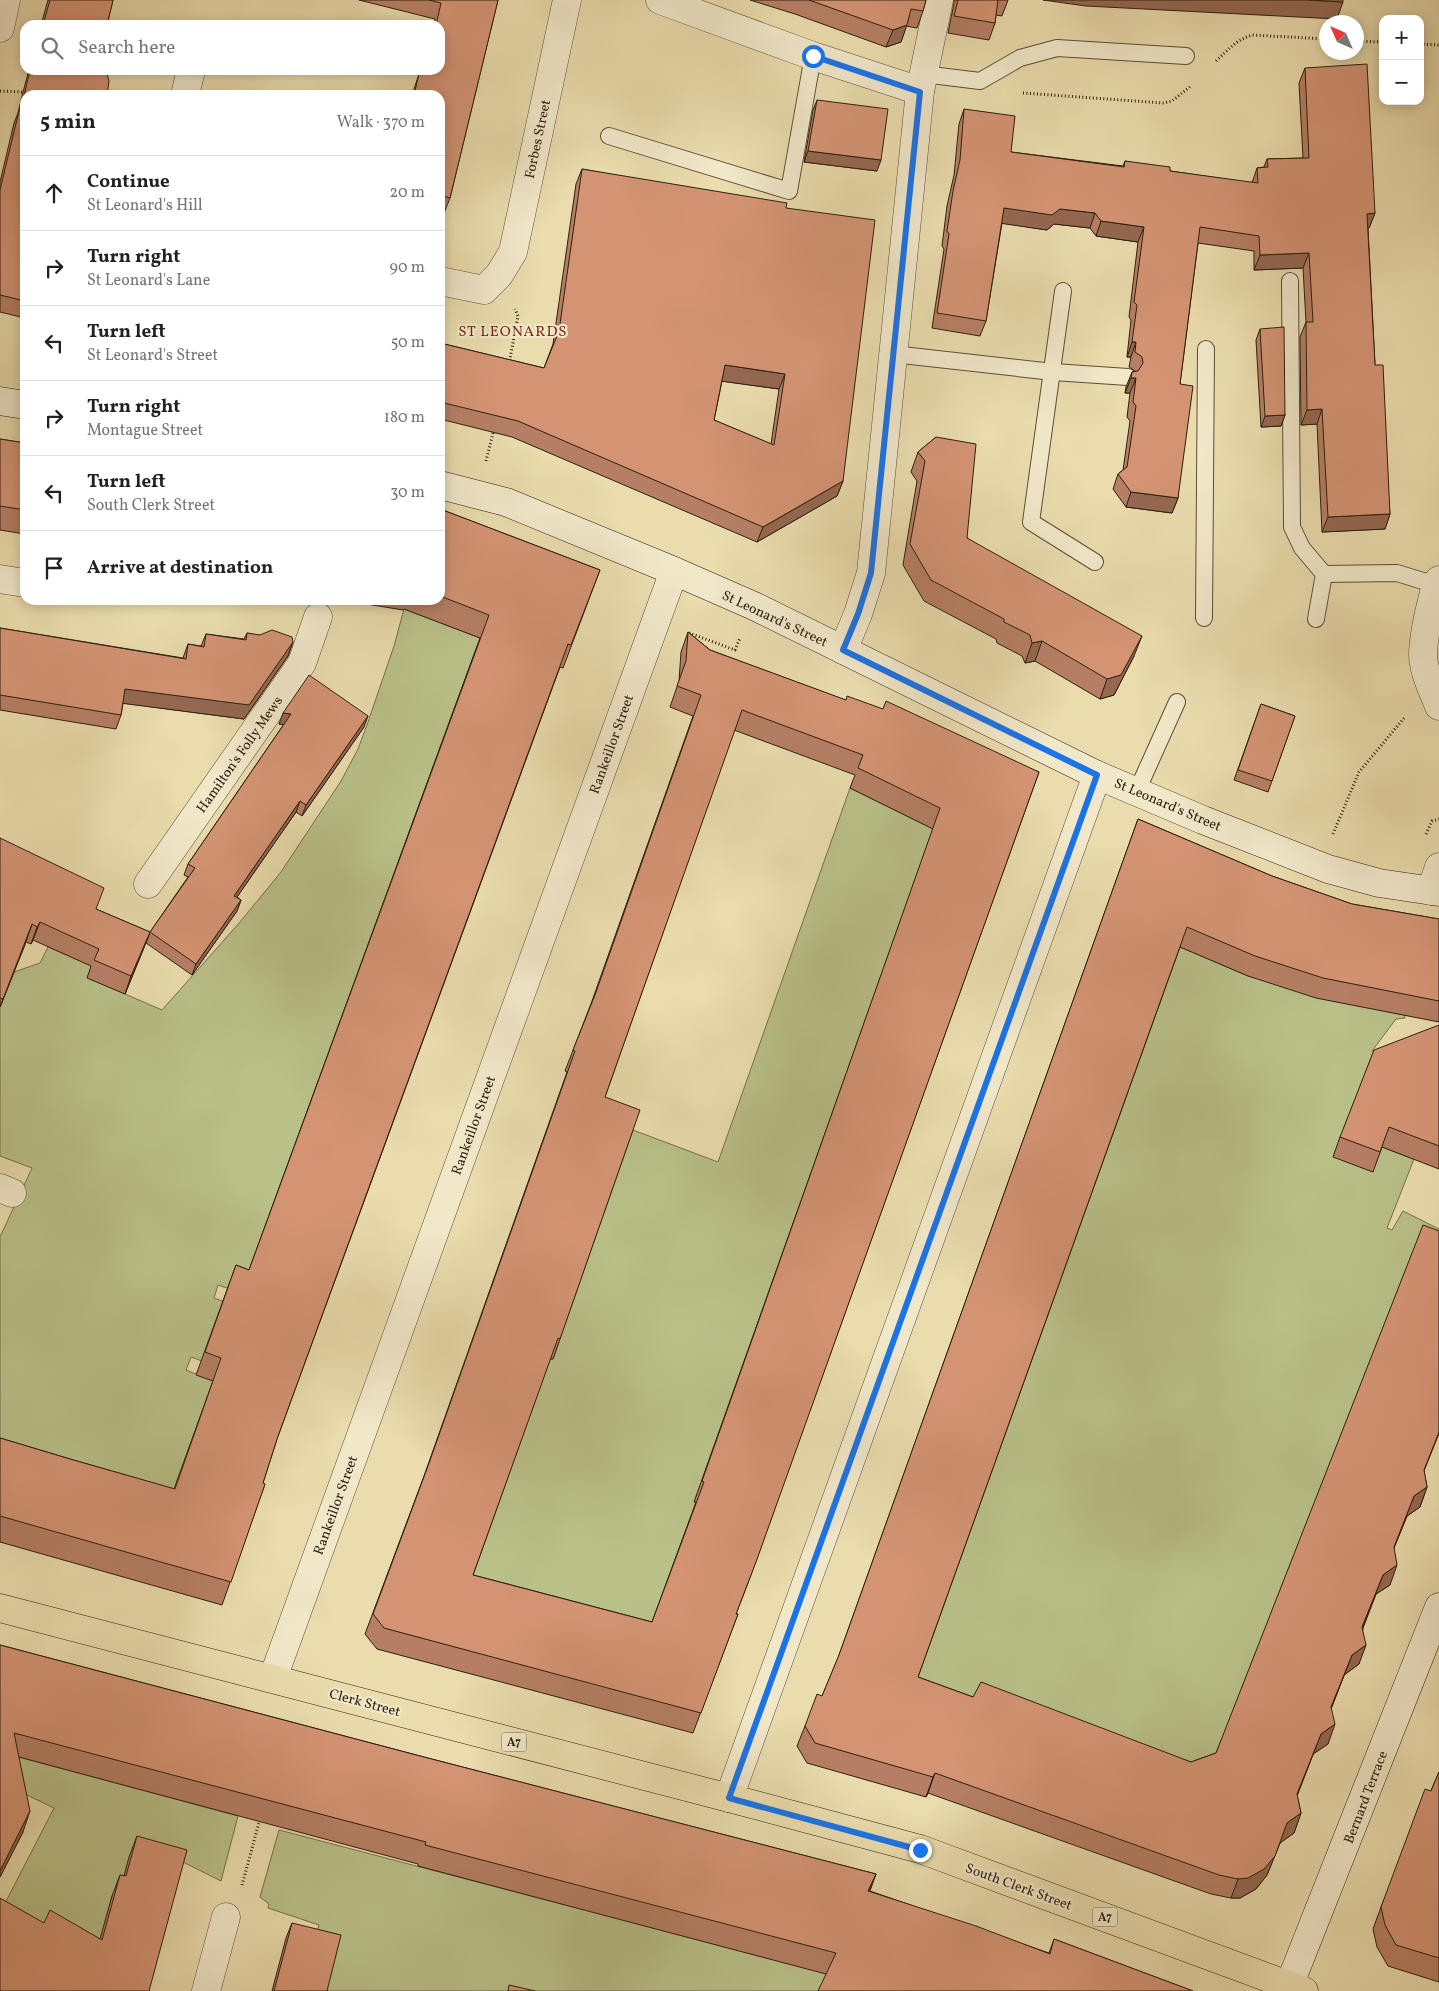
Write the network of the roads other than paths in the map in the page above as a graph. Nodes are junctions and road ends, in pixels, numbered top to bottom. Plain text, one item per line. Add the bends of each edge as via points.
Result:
1 (6, 0) edge
2 (567, 0) edge
3 (660, 0) edge
4 (939, 0) edge
5 (0, 28) edge
6 (813, 56) junction
7 (1186, 56) dead end
8 (190, 75) edge
9 (922, 83) junction
10 (186, 90) edge
11 (608, 136) dead end
12 (1290, 281) edge
13 (445, 282) edge
14 (1063, 291) dead end
15 (1206, 349) dead end
16 (892, 354) junction
17 (1052, 372) junction
18 (1128, 377) dead end
19 (0, 401) edge
20 (20, 404) edge
21 (445, 485) edge
22 (1095, 562) dead end
23 (674, 571) junction
24 (1324, 574) junction
25 (0, 579) edge
26 (20, 582) edge
27 (1437, 583) edge
28 (318, 617) dead end
29 (1204, 618) dead end
30 (1316, 619) dead end
31 (843, 650) junction
32 (1435, 697) edge
33 (1177, 702) dead end
34 (1097, 775) junction
35 (1137, 791) junction
36 (1436, 883) edge
37 (148, 884) dead end
38 (1439, 1607) edge
39 (0, 1608) edge
40 (273, 1678) junction
41 (729, 1798) junction
42 (226, 1917) road end
43 (1294, 1989) edge
44 (206, 1991) edge

1 - 5 street
2 - 13 street, Forbes Street via 513,252 499,275 484,290
3 - 6 street
4 - 9 street
6 - 9 street
6 - 11 lane via 789,191
7 - 9 lane via 1057,48 1020,58 980,81
8 - 10 street
9 - 16 street
12 - 24 lane via 1292,527 1302,548
14 - 17 lane
15 - 29 lane
16 - 17 lane
16 - 31 street via 871,573
17 - 18 lane
17 - 22 lane via 1031,522
19 - 20 street
21 - 23 street, St Leonard's Street via 506,502
23 - 31 street, St Leonard's Street
23 - 40 street, Rankeillor Street
24 - 27 lane via 1397,573
24 - 30 lane
25 - 26 street
27 - 32 street via 1423,656
28 - 37 street, Hamilton's Folly Mews via 302,663
31 - 34 street, St Leonard's Street
33 - 35 lane
34 - 35 street, St Leonard's Street
34 - 41 street
35 - 36 street, St Leonard's Street via 1328,869 1379,883
38 - 43 street, Bernard Terrace
39 - 40 main road, Clerk Street / A7
40 - 41 main road, Clerk Street / A7
41 - 43 main road, South Clerk Street / A7 via 920,1850
42 - 44 street

